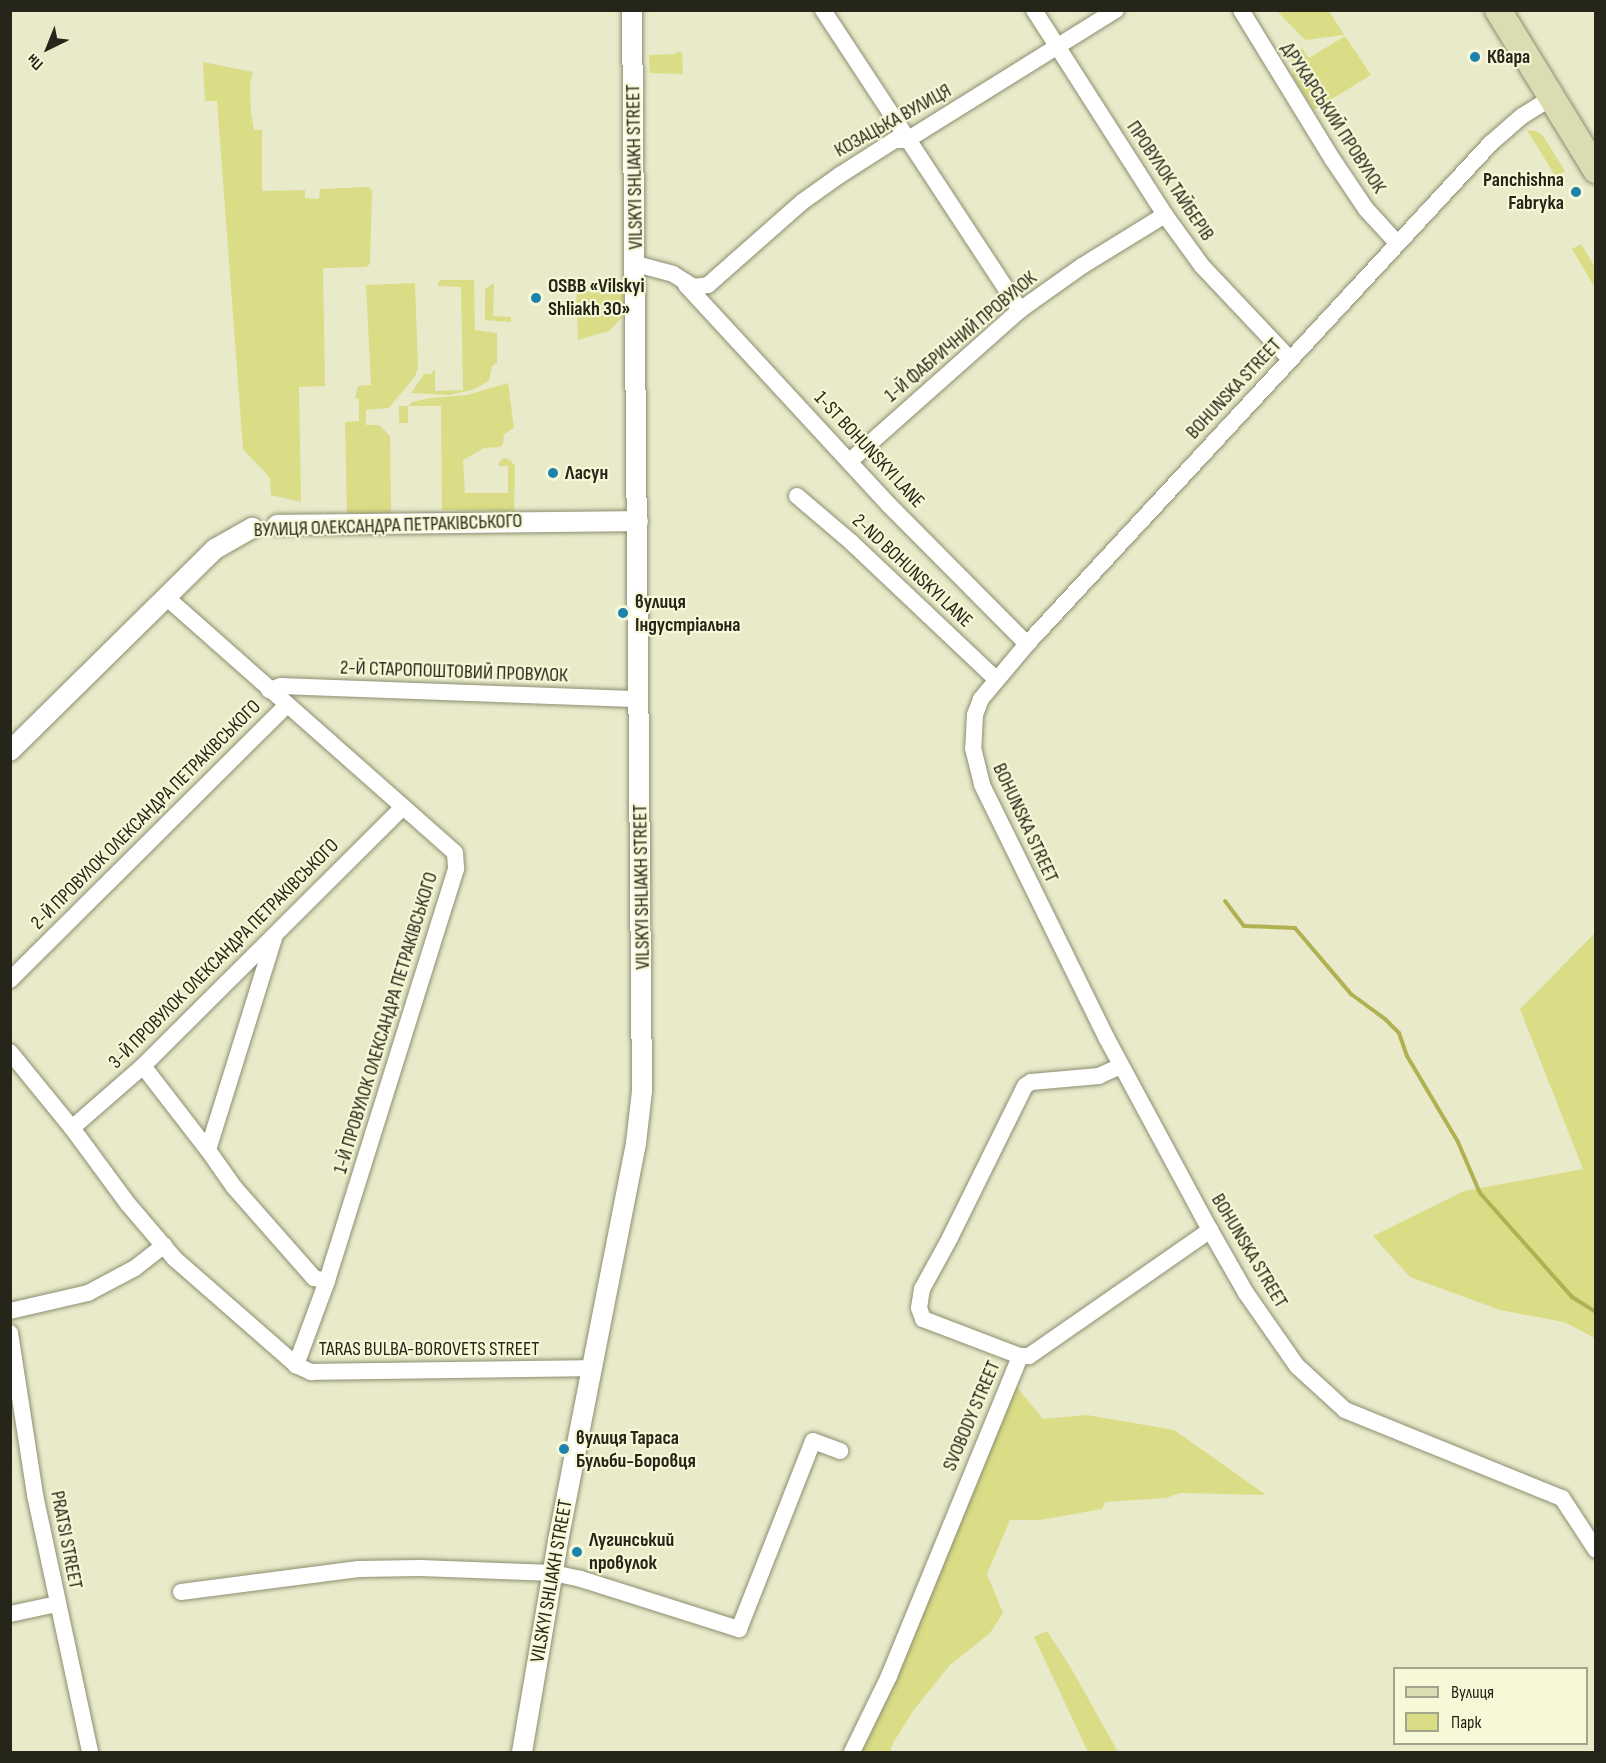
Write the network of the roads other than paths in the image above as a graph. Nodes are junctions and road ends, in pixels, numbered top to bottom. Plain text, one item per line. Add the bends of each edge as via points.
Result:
1 (633, 10) edge
2 (823, 10) edge
3 (1034, 10) edge
4 (1116, 10) edge
5 (1241, 10) edge
6 (1498, 10) edge
7 (1057, 47) junction
8 (1551, 98) junction
9 (907, 140) junction
10 (1596, 170) edge
11 (1165, 215) junction
12 (1397, 243) junction
13 (636, 264) junction
14 (683, 282) junction
15 (1020, 310) junction
16 (1290, 359) junction
17 (851, 460) junction
18 (797, 496) dead end
19 (638, 521) junction
20 (277, 525) joint
21 (252, 528) joint
22 (166, 597) junction
23 (1027, 644) junction
24 (996, 679) junction
25 (269, 690) junction
26 (639, 699) junction
27 (286, 706) junction
28 (10, 751) edge
29 (403, 807) junction
30 (275, 934) junction
31 (10, 980) edge
32 (10, 1052) edge
33 (1121, 1065) junction
34 (143, 1066) junction
35 (72, 1128) junction
36 (208, 1150) junction
37 (1210, 1230) junction
38 (164, 1245) junction
39 (327, 1281) junction
40 (10, 1311) edge
41 (10, 1333) edge
42 (1020, 1356) junction
43 (296, 1365) junction
44 (593, 1368) junction
45 (840, 1451) dead end
46 (1596, 1550) edge
47 (553, 1573) junction
48 (181, 1592) dead end
49 (57, 1604) junction
50 (10, 1614) edge
51 (90, 1752) edge
52 (522, 1752) edge
53 (852, 1752) edge

1 - 13 street, VILSKYI SHLIAKH STREET
2 - 9 street
3 - 7 street, ПРОВУЛОК ТАЙБЕРІВ
4 - 7 street, КОЗАЦЬКА ВУЛИЦЯ
5 - 12 street, ДРУКАРСЬКИЙ ПРОВУЛОК via 1333,160 1366,209
6 - 8 main road
7 - 9 street, КОЗАЦЬКА ВУЛИЦЯ
7 - 11 street, ПРОВУЛОК ТАЙБЕРІВ
8 - 10 main road
8 - 12 street, BOHUNSKA STREET via 1491,143
9 - 14 street, КОЗАЦЬКА ВУЛИЦЯ via 895,140 816,191 708,285 694,287
9 - 15 street
11 - 15 street, 1-Й ФАБРИЧНИЙ ПРОВУЛОК
11 - 16 street, ПРОВУЛОК ТАЙБЕРІВ via 1207,271
12 - 16 street, BOHUNSKA STREET
13 - 14 street, КОЗАЦЬКА ВУЛИЦЯ via 673,274
13 - 19 street, VILSKYI SHLIAKH STREET
14 - 17 street, 1-ST BOHUNSKYI LANE
15 - 17 street, 1-Й ФАБРИЧНИЙ ПРОВУЛОК
16 - 23 street, BOHUNSKA STREET
17 - 23 street, 1-ST BOHUNSKYI LANE via 889,505
18 - 24 street, 2-ND BOHUNSKYI LANE
19 - 20 street, ВУЛИЦЯ ОЛЕКСАНДРА ПЕТРАКІВСЬКОГО
19 - 26 street, VILSKYI SHLIAKH STREET
20 - 21 street, ВУЛИЦЯ ОЛЕКСАНДРА ПЕТРАКІВСЬКОГО
21 - 22 street, ВУЛИЦЯ ОЛЕКСАНДРА ПЕТРАКІВСЬКОГО via 215,549
22 - 25 street, 1-Й ПРОВУЛОК ОЛЕКСАНДРА ПЕТРАКІВСЬКОГО
22 - 28 street, ВУЛИЦЯ ОЛЕКСАНДРА ПЕТРАКІВСЬКОГО
23 - 24 street, BOHUNSKA STREET
24 - 33 street, BOHUNSKA STREET via 975,715 973,748 982,785
25 - 26 street, 2-Й СТАРОПОШТОВИЙ ПРОВУЛОК via 281,686
25 - 27 street, 1-Й ПРОВУЛОК ОЛЕКСАНДРА ПЕТРАКІВСЬКОГО
26 - 44 street, VILSKYI SHLIAKH STREET via 642,1091 636,1143
27 - 29 street, 1-Й ПРОВУЛОК ОЛЕКСАНДРА ПЕТРАКІВСЬКОГО
27 - 31 street, 2-Й ПРОВУЛОК ОЛЕКСАНДРА ПЕТРАКІВСЬКОГО
29 - 30 street, 3-Й ПРОВУЛОК ОЛЕКСАНДРА ПЕТРАКІВСЬКОГО
29 - 39 street, 1-Й ПРОВУЛОК ОЛЕКСАНДРА ПЕТРАКІВСЬКОГО via 455,853 456,869
30 - 34 street, 3-Й ПРОВУЛОК ОЛЕКСАНДРА ПЕТРАКІВСЬКОГО
30 - 36 street
32 - 35 street, TARAS BULBA-BOROVETS STREET
33 - 37 street, BOHUNSKA STREET
33 - 42 street, SVOBODY STREET via 1099,1076 1031,1082 1025,1086 922,1289 919,1308 923,1319
34 - 35 street, 3-Й ПРОВУЛОК ОЛЕКСАНДРА ПЕТРАКІВСЬКОГО
34 - 36 street
35 - 38 street, TARAS BULBA-BOROVETS STREET
36 - 39 street via 314,1278
37 - 42 street via 1029,1356
37 - 46 street, BOHUNSKA STREET via 1246,1293 1297,1366 1345,1410 1562,1498
38 - 40 street via 135,1268 88,1293
38 - 43 street, TARAS BULBA-BOROVETS STREET
39 - 43 street, 1-Й ПРОВУЛОК ОЛЕКСАНДРА ПЕТРАКІВСЬКОГО
41 - 49 street, PRATSI STREET via 35,1495
42 - 53 street, SVOBODY STREET via 889,1676
43 - 44 street, TARAS BULBA-BOROVETS STREET via 311,1372
44 - 47 street, VILSKYI SHLIAKH STREET
45 - 47 street via 813,1441 739,1629
47 - 48 street via 359,1569
47 - 52 street, VILSKYI SHLIAKH STREET
49 - 50 street
49 - 51 street, PRATSI STREET

